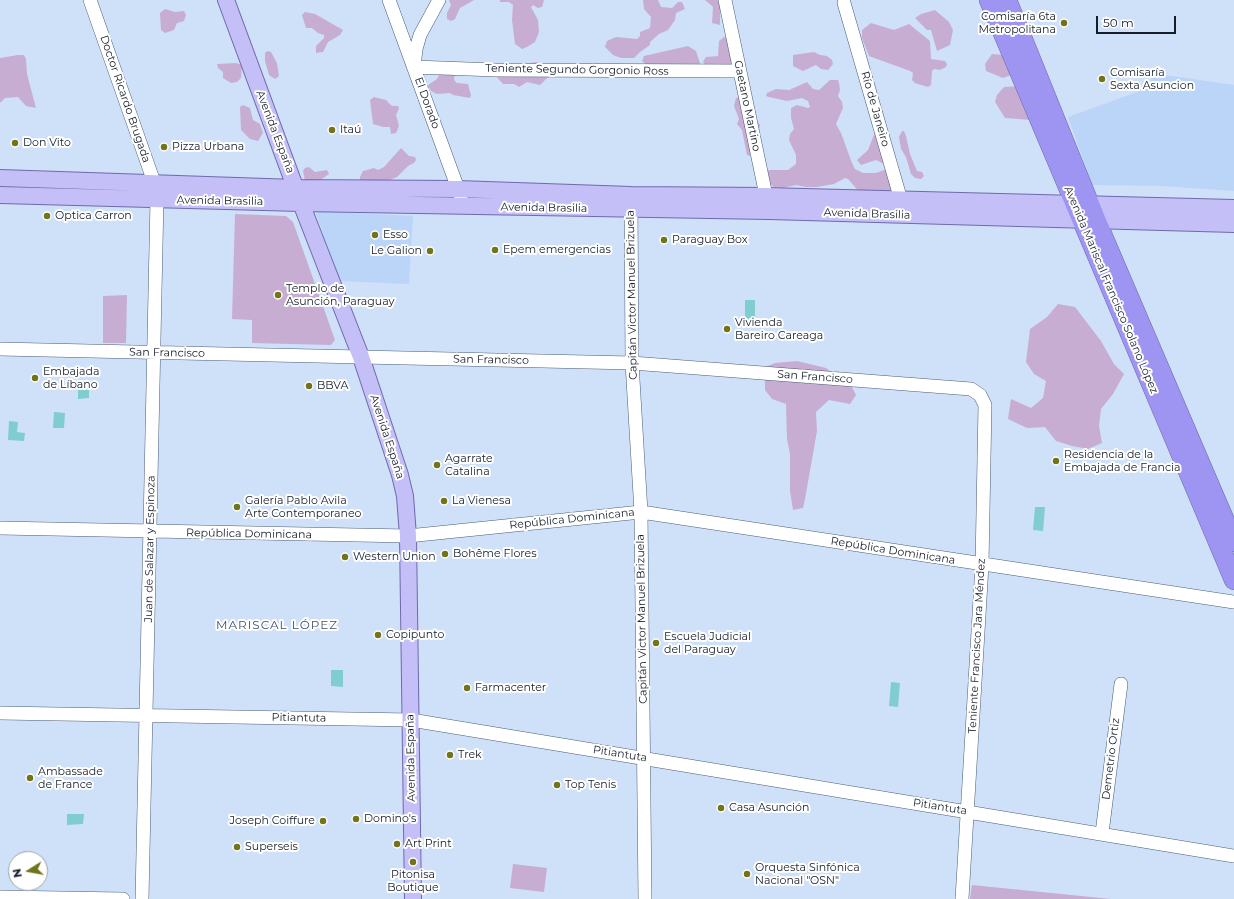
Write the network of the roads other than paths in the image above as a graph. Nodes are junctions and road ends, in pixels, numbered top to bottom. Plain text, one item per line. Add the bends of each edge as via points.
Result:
1 (90, 0) edge
2 (226, 0) edge
3 (390, 0) edge
4 (439, 0) edge
5 (725, 0) edge
6 (989, 0) edge
7 (1006, 0) edge
8 (844, 3) dead end
9 (414, 67) junction
10 (739, 71) junction
11 (0, 178) edge
12 (154, 182) junction
13 (458, 189) junction
14 (0, 195) edge
15 (298, 195) junction
16 (157, 199) junction
17 (901, 199) junction
18 (631, 202) junction
19 (767, 203) junction
20 (464, 206) junction
21 (1234, 208) edge
22 (1085, 211) junction
23 (906, 215) junction
24 (1234, 224) edge
25 (0, 350) edge
26 (154, 353) junction
27 (361, 357) junction
28 (632, 363) junction
29 (980, 395) joint
30 (641, 512) junction
31 (0, 528) edge
32 (150, 532) junction
33 (408, 536) junction
34 (1234, 542) edge
35 (982, 565) junction
36 (1234, 580) edge
37 (1234, 602) edge
38 (1121, 684) dead end
39 (0, 713) edge
40 (146, 716) junction
41 (411, 720) junction
42 (644, 758) junction
43 (967, 811) junction
44 (1102, 833) junction
45 (1234, 856) edge
46 (0, 897) edge
47 (123, 899) edge
48 (142, 899) edge
49 (413, 899) edge
50 (645, 899) edge
51 (962, 899) edge

1 - 12 street, Doctor Ricardo Brugada
2 - 15 main road, Avenida España
3 - 9 street, El Dorado
4 - 9 street via 420,35
5 - 10 street, Gaetano Martino
6 - 22 highway, Avenida Mariscal Francisco Solano López
7 - 22 highway, Avenida Mariscal Francisco Solano López
8 - 17 street, Río de Janeiro
9 - 10 street, Teniente Segundo Gorgonio Ross
9 - 13 street, El Dorado
10 - 19 street, Gaetano Martino
11 - 12 main road, Avenida Brasilia
12 - 15 main road, Avenida Brasilia
12 - 16 street, Doctor Ricardo Brugada
13 - 15 main road, Avenida Brasilia
13 - 18 main road, Avenida Brasilia
13 - 20 street, El Dorado
14 - 16 main road, Avenida Brasilia
15 - 16 main road, Avenida Brasilia
15 - 20 main road, Avenida Brasilia
15 - 27 main road, Avenida España
16 - 26 street, Juan de Salazar y Espinoza
17 - 19 main road, Avenida Brasilia
17 - 22 main road, Avenida Brasilia
17 - 23 street, Río de Janeiro
18 - 19 main road, Avenida Brasilia
18 - 20 main road, Avenida Brasilia
18 - 28 street, Capitán Victor Manuel Brizuela
19 - 23 main road, Avenida Brasilia
21 - 22 main road
22 - 23 main road, Avenida Brasilia
22 - 24 main road
22 - 34 highway, Avenida Mariscal Francisco Solano López
22 - 36 highway, Avenida Mariscal Francisco Solano López
25 - 26 street, San Francisco
26 - 27 street, San Francisco
26 - 32 street, Juan de Salazar y Espinoza
27 - 28 street, San Francisco
27 - 33 main road, Avenida España via 400,475 405,496
28 - 29 street, San Francisco via 971,389
28 - 30 street, Capitán Victor Manuel Brizuela
29 - 35 street, Teniente Francisco Jara Méndez via 985,406
30 - 33 street, República Dominicana
30 - 35 street, República Dominicana
30 - 42 street, Capitán Victor Manuel Brizuela
31 - 32 street, República Dominicana
32 - 33 street, República Dominicana
32 - 40 street, Juan de Salazar y Espinoza
33 - 41 main road, Avenida España
35 - 37 street, República Dominicana
35 - 43 street, Teniente Francisco Jara Méndez
38 - 44 street, Demetrio Ortiz
39 - 40 street, Pitiantuta
40 - 41 street, Pitiantuta
40 - 48 street, Juan de Salazar y Espinoza
41 - 42 street, Pitiantuta
41 - 49 main road, Avenida España
42 - 43 street, Pitiantuta
42 - 50 street, Capitán Victor Manuel Brizuela
43 - 44 street, Pitiantuta
43 - 51 street, Teniente Francisco Jara Méndez
44 - 45 street, Pitiantuta
46 - 47 street

